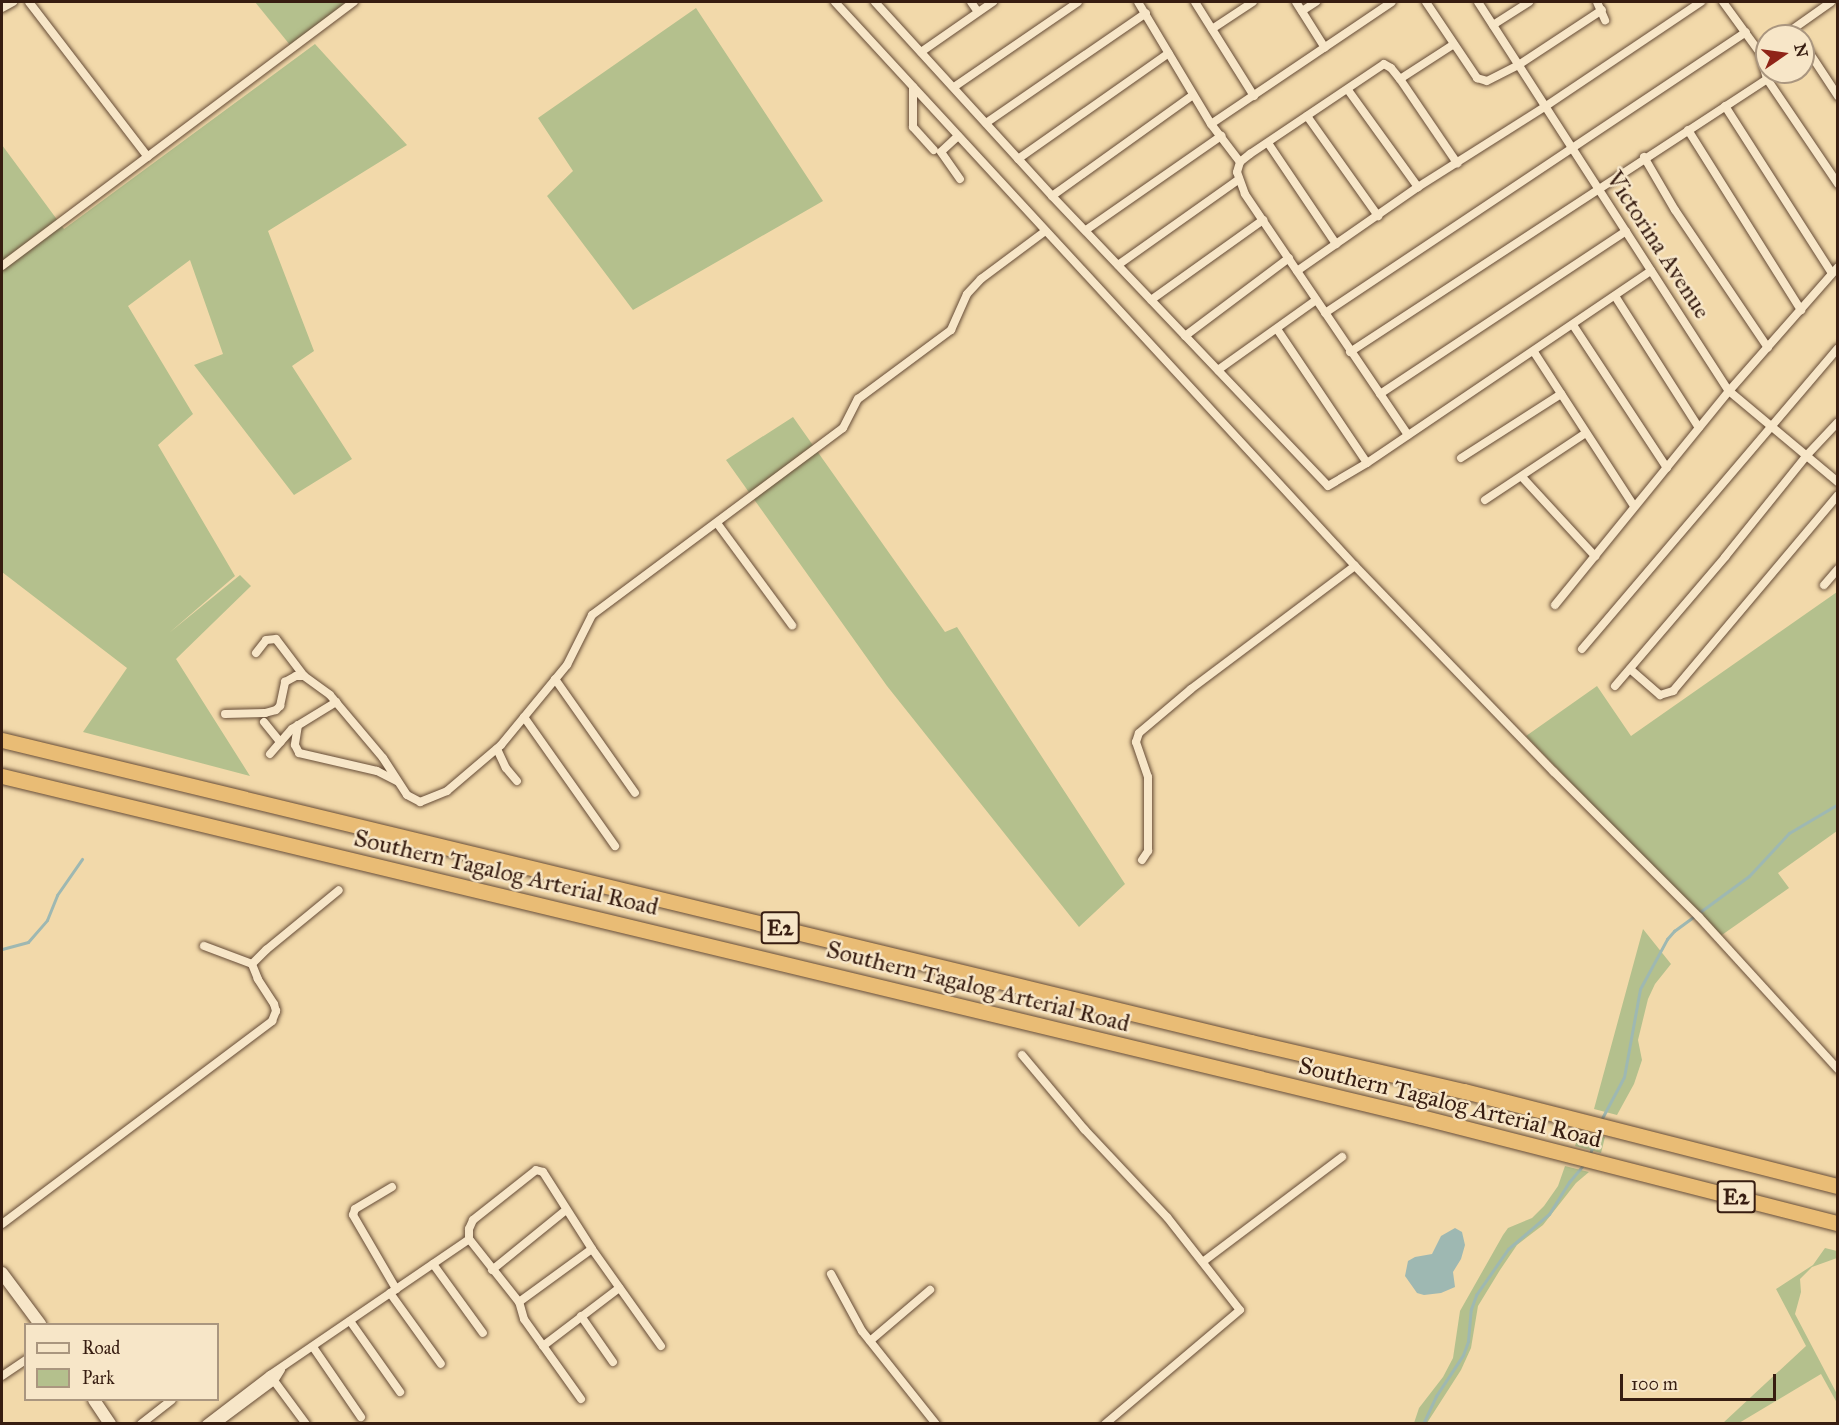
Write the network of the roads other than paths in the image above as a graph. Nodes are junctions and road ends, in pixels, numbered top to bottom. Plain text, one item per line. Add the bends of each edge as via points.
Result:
1 (13, 2) edge
2 (29, 2) edge
3 (354, 2) edge
4 (835, 2) edge
5 (875, 2) edge
6 (971, 2) edge
7 (993, 2) edge
8 (1078, 2) edge
9 (1138, 2) edge
10 (1195, 2) edge
11 (1253, 2) edge
12 (1296, 2) edge
13 (1316, 2) edge
14 (1392, 2) edge
15 (1426, 2) edge
16 (1478, 2) edge
17 (1528, 2) edge
18 (1597, 2) edge
19 (1701, 2) edge
20 (1723, 2) edge
21 (1832, 2) edge
22 (1838, 7) edge
23 (2, 8) edge
24 (1602, 10) junction
25 (1302, 11) junction
26 (978, 12) junction
27 (1146, 13) junction
28 (1605, 20) dead end
29 (1806, 24) edge
30 (1492, 25) junction
31 (1212, 29) junction
32 (1746, 32) junction
33 (1755, 42) edge
34 (1454, 44) junction
35 (1325, 48) junction
36 (921, 52) junction
37 (1169, 53) junction
38 (1815, 61) edge
39 (1520, 64) junction
40 (1400, 80) junction
41 (1759, 84) edge
42 (1770, 84) edge
43 (913, 87) junction
44 (954, 87) junction
45 (1348, 90) junction
46 (1193, 95) junction
47 (1254, 96) junction
48 (1838, 96) edge
49 (1546, 106) junction
50 (1725, 106) junction
51 (1307, 116) junction
52 (986, 123) junction
53 (1211, 124) junction
54 (1688, 130) junction
55 (958, 136) junction
56 (1221, 136) junction
57 (1268, 143) junction
58 (1572, 149) junction
59 (934, 150) dead end
60 (148, 157) junction
61 (1644, 157) junction
62 (1018, 159) junction
63 (1240, 162) junction
64 (1457, 163) junction
65 (960, 179) dead end
66 (1238, 180) junction
67 (1838, 184) edge
68 (1418, 187) junction
69 (1598, 188) junction
70 (1052, 196) junction
71 (1378, 216) junction
72 (1263, 220) junction
73 (1086, 230) junction
74 (1626, 231) junction
75 (1044, 232) junction
76 (1336, 244) junction
77 (1289, 258) junction
78 (1118, 265) junction
79 (2, 267) edge
80 (1835, 270) edge
81 (1297, 271) junction
82 (1651, 271) junction
83 (1615, 296) junction
84 (1151, 300) junction
85 (1316, 300) junction
86 (1801, 310) junction
87 (1324, 313) junction
88 (1573, 324) junction
89 (1277, 329) junction
90 (1185, 336) junction
91 (1768, 348) junction
92 (1838, 348) edge
93 (1350, 352) junction
94 (1534, 352) junction
95 (1218, 370) junction
96 (1729, 391) junction
97 (1380, 394) junction
98 (1561, 394) junction
99 (1838, 422) edge
100 (1772, 427) junction
101 (1699, 428) junction
102 (1586, 433) junction
103 (1408, 435) junction
104 (1807, 455) junction
105 (1461, 458) dead end
106 (1367, 463) junction
107 (1666, 468) junction
108 (1522, 477) junction
109 (1838, 482) edge
110 (1838, 495) edge
111 (1485, 500) dead end
112 (1634, 506) junction
113 (717, 523) junction
114 (1594, 556) junction
115 (1354, 566) junction
116 (1838, 569) edge
117 (1824, 585) dead end
118 (1555, 605) dead end
119 (792, 625) dead end
120 (1582, 649) dead end
121 (256, 653) dead end
122 (1630, 669) junction
123 (304, 676) junction
124 (555, 679) junction
125 (1615, 686) dead end
126 (336, 702) junction
127 (225, 714) dead end
128 (525, 717) junction
129 (264, 722) dead end
130 (298, 725) junction
131 (2, 740) edge
132 (280, 742) junction
133 (497, 749) junction
134 (270, 754) dead end
135 (2, 776) edge
136 (517, 781) dead end
137 (399, 783) junction
138 (635, 793) dead end
139 (615, 846) dead end
140 (1142, 860) dead end
141 (339, 890) dead end
142 (204, 946) dead end
143 (252, 964) junction
144 (1022, 1055) dead end
145 (1838, 1069) edge
146 (1342, 1157) dead end
147 (1838, 1186) edge
148 (392, 1187) dead end
149 (566, 1210) junction
150 (1838, 1223) edge
151 (2, 1224) edge
152 (469, 1239) junction
153 (592, 1249) junction
154 (1204, 1261) junction
155 (433, 1264) junction
156 (492, 1270) junction
157 (2, 1274) edge
158 (831, 1274) dead end
159 (619, 1288) junction
160 (930, 1290) dead end
161 (393, 1291) junction
162 (519, 1302) junction
163 (581, 1316) junction
164 (350, 1321) junction
165 (39, 1323) edge
166 (483, 1333) dead end
167 (870, 1341) junction
168 (543, 1346) junction
169 (661, 1346) dead end
170 (313, 1347) junction
171 (24, 1361) edge
172 (613, 1362) dead end
173 (441, 1364) dead end
174 (2, 1376) edge
175 (272, 1378) junction
176 (400, 1392) dead end
177 (581, 1399) dead end
178 (95, 1401) edge
179 (171, 1401) edge
180 (362, 1417) dead end
181 (110, 1424) edge
182 (141, 1424) edge
183 (206, 1424) edge
184 (216, 1424) edge
185 (306, 1424) edge
186 (936, 1424) edge
187 (1105, 1424) edge

1 - 23 street
2 - 60 street
3 - 60 street
4 - 43 street
5 - 36 street
6 - 26 street
7 - 26 street
8 - 44 street
9 - 27 street
10 - 31 street
11 - 31 street
12 - 25 street
13 - 25 street
14 - 35 street
15 - 34 street
16 - 30 street, Victorina Avenue
17 - 30 street
18 - 24 street
19 - 49 street
20 - 32 street
21 - 22 street
21 - 29 street
24 - 28 street
24 - 39 street
25 - 35 street
26 - 36 street
27 - 37 street
27 - 52 street
30 - 39 street, Victorina Avenue
31 - 47 street
32 - 33 street
32 - 58 street
34 - 39 street via 1482,81
34 - 40 street
35 - 47 street
36 - 44 street
37 - 46 street
37 - 62 street
38 - 48 street
39 - 49 street, Victorina Avenue
40 - 45 street via 1384,64
40 - 64 street
41 - 50 street
42 - 67 street
43 - 55 street
43 - 59 street via 913,127
44 - 52 street
45 - 51 street
45 - 68 street
46 - 53 street
46 - 70 street
47 - 53 street
49 - 58 street, Victorina Avenue
49 - 64 street
50 - 54 street
50 - 80 street
51 - 57 street
51 - 71 street
52 - 62 street
53 - 56 street
54 - 61 street
54 - 86 street
55 - 65 street via 941,152
55 - 75 street
56 - 63 street
56 - 73 street
57 - 63 street
57 - 76 street
58 - 69 street, Victorina Avenue
58 - 87 street
60 - 79 street
61 - 69 street
61 - 91 street
62 - 70 street
63 - 66 street
64 - 68 street
66 - 72 street
66 - 78 street
68 - 71 street
69 - 74 street, Victorina Avenue
69 - 93 street
70 - 73 street
71 - 76 street
72 - 77 street
72 - 84 street
73 - 78 street
74 - 82 street, Victorina Avenue
74 - 97 street
75 - 113 street via 981,279 967,294 951,330 858,399 843,428
75 - 115 street
76 - 81 street
77 - 81 street
77 - 90 street
78 - 84 street
80 - 86 street
81 - 85 street
82 - 83 street
82 - 96 street, Victorina Avenue
83 - 88 street
83 - 101 street
84 - 90 street
85 - 87 street
85 - 89 street
86 - 91 street
87 - 93 street
88 - 94 street
88 - 107 street
89 - 95 street
89 - 106 street
90 - 95 street
91 - 96 street
92 - 100 street
93 - 97 street
94 - 98 street
94 - 103 street
95 - 106 street via 1322,483 1334,484
96 - 100 street, Victorina Avenue
96 - 101 street
97 - 103 street
98 - 102 street
98 - 105 street
99 - 104 street
100 - 104 street, Victorina Avenue
100 - 120 street
101 - 107 street
102 - 108 street
102 - 112 street
103 - 106 street
104 - 109 street, Victorina Avenue
104 - 122 street
107 - 112 street
108 - 111 street
108 - 114 street
110 - 122 street via 1673,691 1660,695
112 - 114 street
113 - 119 street
113 - 124 street via 592,615 567,665
114 - 118 street
115 - 140 street via 1139,733 1136,742 1149,787 1148,851
115 - 145 street via 1699,917
116 - 117 street
121 - 123 street via 266,640 276,639
122 - 125 street
123 - 126 street
123 - 127 street via 285,682 276,710
124 - 128 street
124 - 138 street
126 - 130 street
126 - 137 street
128 - 133 street
128 - 139 street
129 - 132 street
130 - 132 street
130 - 137 street via 295,745 299,753 377,771
131 - 147 highway, Southern Tagalog Arterial Road / E2 via 1647,1135
132 - 134 street
133 - 136 street via 508,773
133 - 137 street via 447,791 427,801 407,795
135 - 150 highway, Southern Tagalog Arterial Road / E2 via 1421,1117
141 - 143 street
142 - 143 street
143 - 151 street via 274,1004 272,1021
144 - 154 street
146 - 154 street
148 - 161 street via 355,1209 353,1215
149 - 152 street via 543,1172 536,1170 473,1220
149 - 153 street
149 - 156 street
152 - 155 street
152 - 156 street
153 - 159 street
153 - 162 street
154 - 187 street via 1240,1310
155 - 161 street
155 - 166 street
156 - 162 street
157 - 165 main road
158 - 167 street via 845,1305
159 - 163 street
159 - 169 street
160 - 167 street
161 - 164 street
161 - 173 street
162 - 168 street via 524,1319
163 - 168 street
163 - 172 street
164 - 170 street
164 - 176 street
167 - 186 street
168 - 177 street
170 - 175 street
170 - 180 street
171 - 174 street
175 - 183 street
175 - 184 street
175 - 185 street
178 - 181 main road
179 - 182 street

